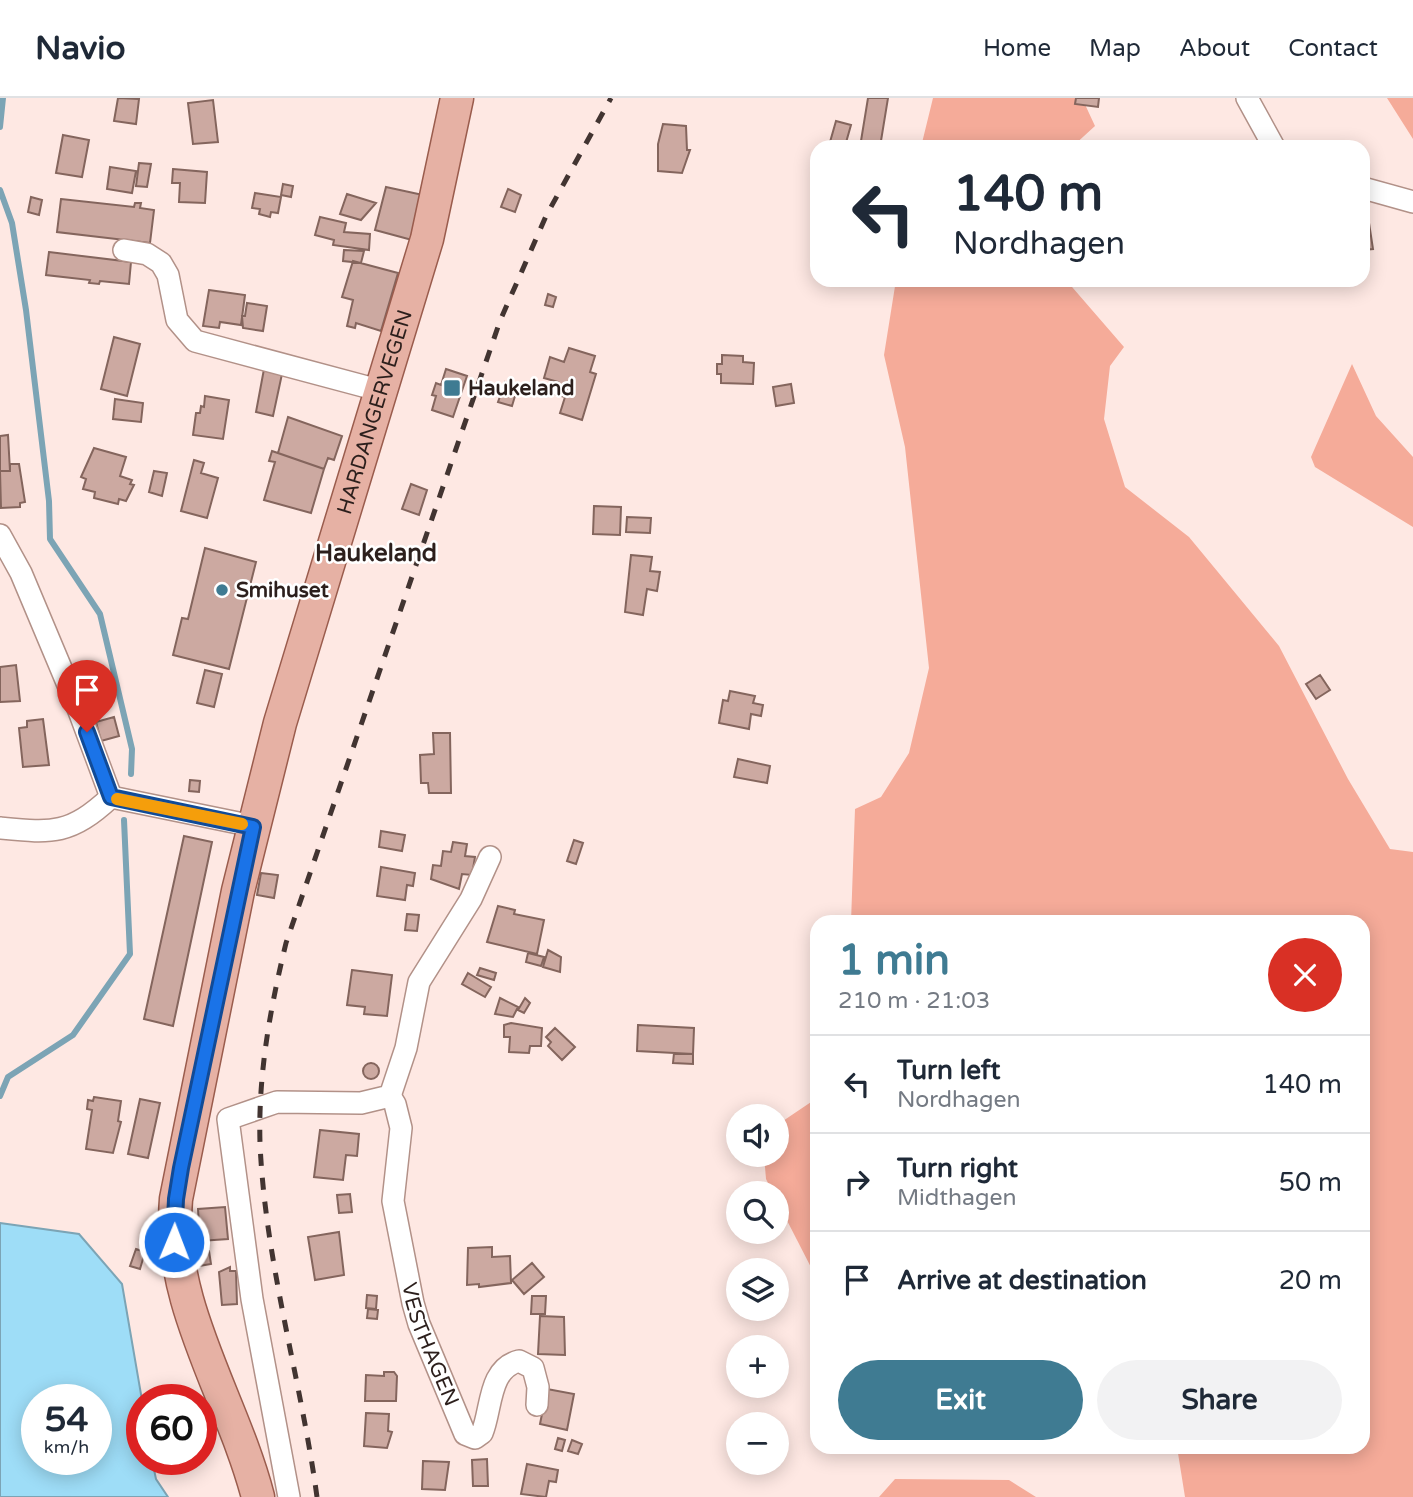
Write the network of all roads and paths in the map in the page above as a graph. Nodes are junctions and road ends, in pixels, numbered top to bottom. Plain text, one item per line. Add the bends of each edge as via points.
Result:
1 (457, 98) edge
2 (1247, 98) edge
3 (1270, 140) edge
4 (1370, 190) edge
5 (1413, 202) edge
6 (124, 250) dead end
7 (382, 391) junction
8 (0, 535) edge
9 (111, 797) junction
10 (253, 827) junction
11 (0, 828) edge
12 (490, 857) dead end
13 (390, 1096) junction
14 (537, 1405) dead end
15 (258, 1497) edge
16 (289, 1497) edge

1 - 7 main road, HARDANGERVEGEN via 436,204
2 - 3 street
4 - 5 street
6 - 7 street via 147,254 161,263 177,320 195,341
7 - 10 main road, HARDANGERVEGEN via 279,723
8 - 9 street via 74,698
9 - 10 street
9 - 11 street via 88,818 58,832
10 - 15 main road, HARDANGERVEGEN via 181,1168 174,1222 188,1306
12 - 13 street via 471,899 419,982 406,1048
13 - 14 street, VESTHAGEN via 401,1128 393,1201 414,1303 465,1434 475,1438 482,1433 497,1380 510,1363 519,1361 533,1368
13 - 16 street via 361,1103 277,1102 228,1119 252,1299

